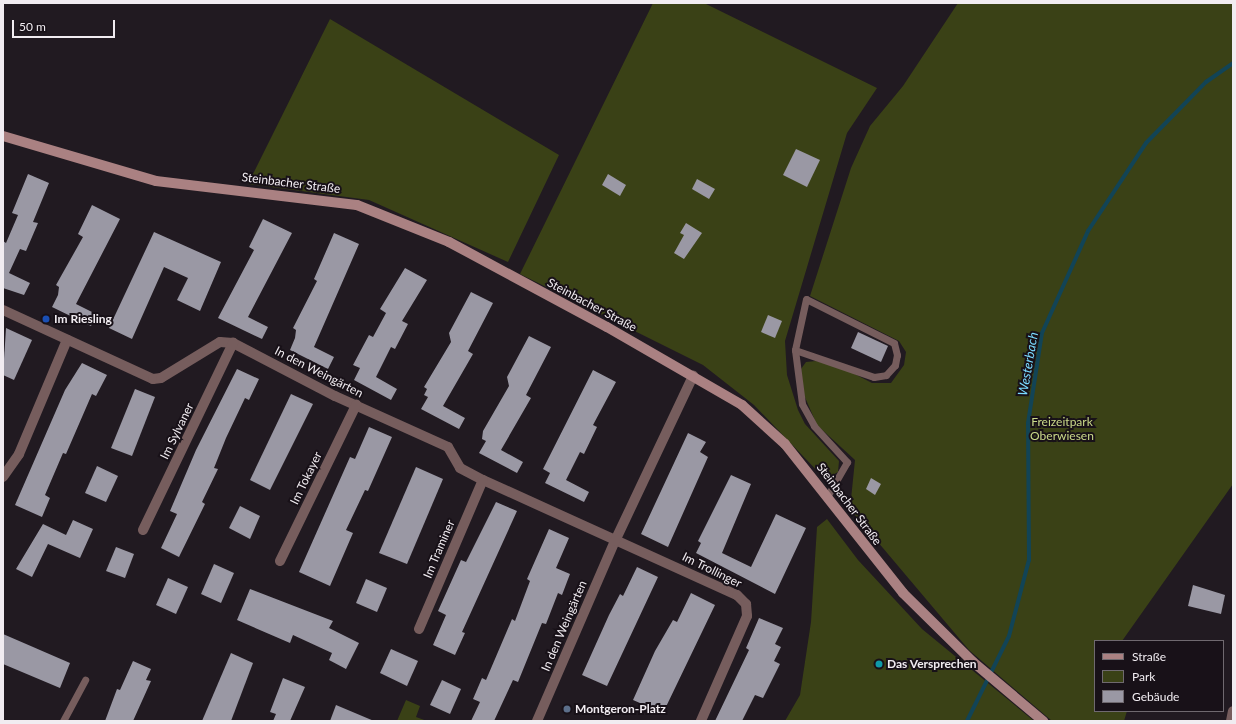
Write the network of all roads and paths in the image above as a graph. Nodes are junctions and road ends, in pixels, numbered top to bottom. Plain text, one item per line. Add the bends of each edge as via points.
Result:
1 (3, 136) edge
2 (3, 310) edge
3 (67, 340) junction
4 (233, 343) junction
5 (795, 350) junction
6 (693, 376) junction
7 (356, 405) junction
8 (3, 477) edge
9 (483, 480) junction
10 (828, 495) junction
11 (144, 530) dead end
12 (615, 541) junction
13 (280, 561) dead end
14 (419, 628) dead end
15 (84, 680) dead end
16 (1233, 711) edge
17 (63, 721) edge
18 (537, 721) edge
19 (701, 721) edge
20 (1043, 721) edge
21 (1231, 721) edge

1 - 6 main road, Steinbacher Straße via 156,181 314,198 357,205 403,221 607,327
2 - 3 street
3 - 4 street via 153,378 161,378 220,342
3 - 8 street via 19,454
4 - 7 street, In den Weingärten
4 - 11 street, Im Sylvaner
5 - 5 lane via 874,377 886,375 895,365 898,354 894,343 806,299
5 - 10 lane via 802,404 814,426 848,462
6 - 10 main road, Steinbacher Straße via 742,406 785,444
6 - 12 street, In den Weingärten
7 - 9 street, In den Weingärten via 448,447 460,468
7 - 13 street, Im Tokayer
9 - 12 street, In den Weingärten
9 - 14 street, Im Traminer
10 - 20 main road, Steinbacher Straße via 903,592 981,669
12 - 18 street, In den Weingärten
12 - 19 street, Im Trollinger via 737,595 746,604 747,616
15 - 17 lane
16 - 21 street

